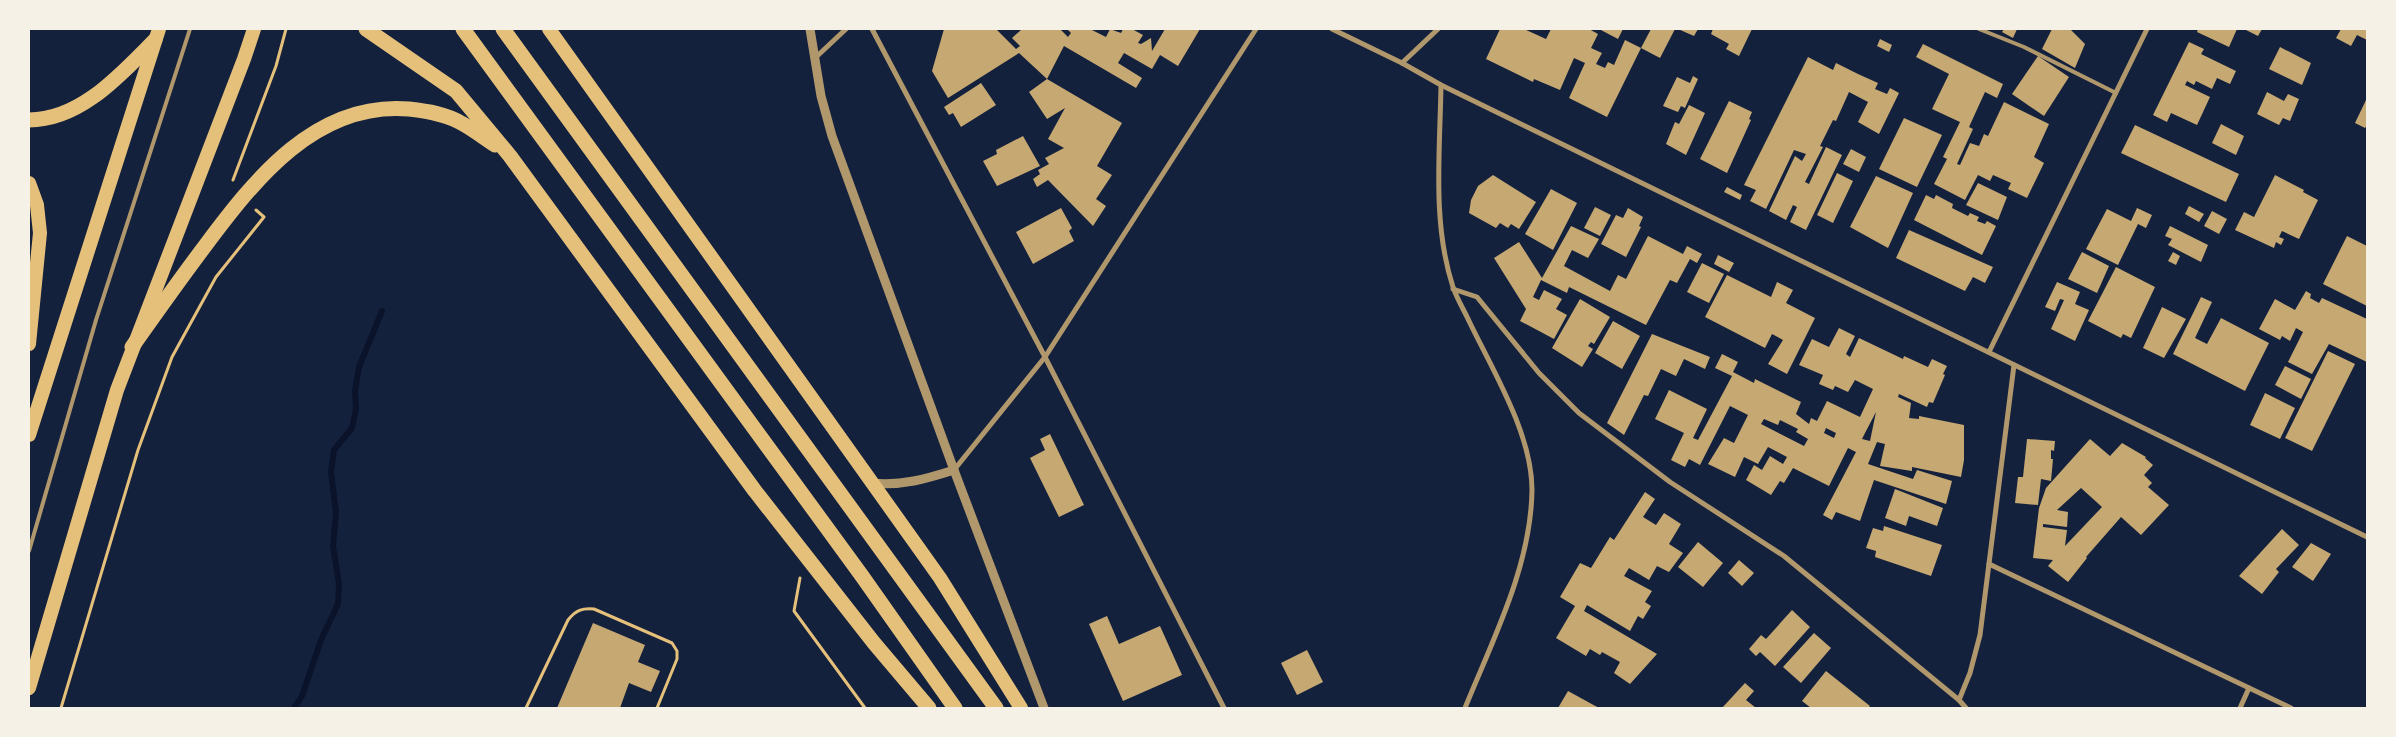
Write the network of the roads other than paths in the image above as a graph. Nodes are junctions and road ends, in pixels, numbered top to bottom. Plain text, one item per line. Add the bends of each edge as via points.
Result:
1 (190, 29) edge
2 (254, 29) edge
3 (366, 29) edge
4 (463, 29) edge
5 (503, 29) edge
6 (549, 29) edge
7 (810, 29) edge
8 (846, 29) edge
9 (872, 29) edge
10 (1256, 29) edge
11 (1332, 29) edge
12 (1438, 29) edge
13 (1979, 29) edge
14 (2147, 29) edge
15 (157, 35) edge
16 (814, 59) junction
17 (1402, 63) junction
18 (1441, 85) junction
19 (2116, 93) junction
20 (29, 120) edge
21 (510, 156) junction
22 (29, 183) edge
23 (1453, 289) junction
24 (29, 344) edge
25 (132, 347) junction
26 (1989, 352) junction
27 (1045, 357) junction
28 (2014, 365) junction
29 (29, 435) edge
30 (954, 470) junction
31 (872, 483) junction
32 (2367, 537) edge
33 (29, 551) edge
34 (1989, 564) junction
35 (29, 688) edge
36 (2249, 688) junction
37 (1959, 700) junction
38 (929, 708) edge
39 (955, 708) edge
40 (996, 708) edge
41 (1022, 708) edge
42 (1044, 708) edge
43 (1224, 708) edge
44 (1465, 708) edge
45 (1966, 708) edge
46 (2240, 708) edge
47 (2291, 708) edge

1 - 33 lane via 125,224
2 - 25 highway
3 - 21 highway via 456,91
4 - 39 highway
5 - 40 highway
6 - 31 highway
7 - 16 street
8 - 16 street
9 - 27 street
10 - 27 street
11 - 17 street
12 - 17 street
13 - 19 lane via 2024,47
14 - 19 street
15 - 20 highway via 112,83 89,100 62,113
15 - 29 highway
16 - 30 street via 832,136
17 - 18 street
18 - 23 street via 1441,237
18 - 26 street
19 - 26 street
21 - 25 highway via 463,123 429,111 387,107 346,116 315,132 276,160 240,198
21 - 38 highway via 755,491
22 - 24 highway via 37,205 40,233
23 - 37 street via 1477,296 1539,373 1579,413 1670,482 1784,556
23 - 44 street via 1516,422 1528,457 1532,487 1531,522 1514,586
25 - 35 highway
26 - 28 street
27 - 30 street
27 - 43 street
28 - 32 street
28 - 34 street
30 - 31 street via 910,483
30 - 42 street
31 - 41 highway via 940,578
34 - 36 street
34 - 37 street via 1976,654
36 - 46 street
36 - 47 street
37 - 45 street

